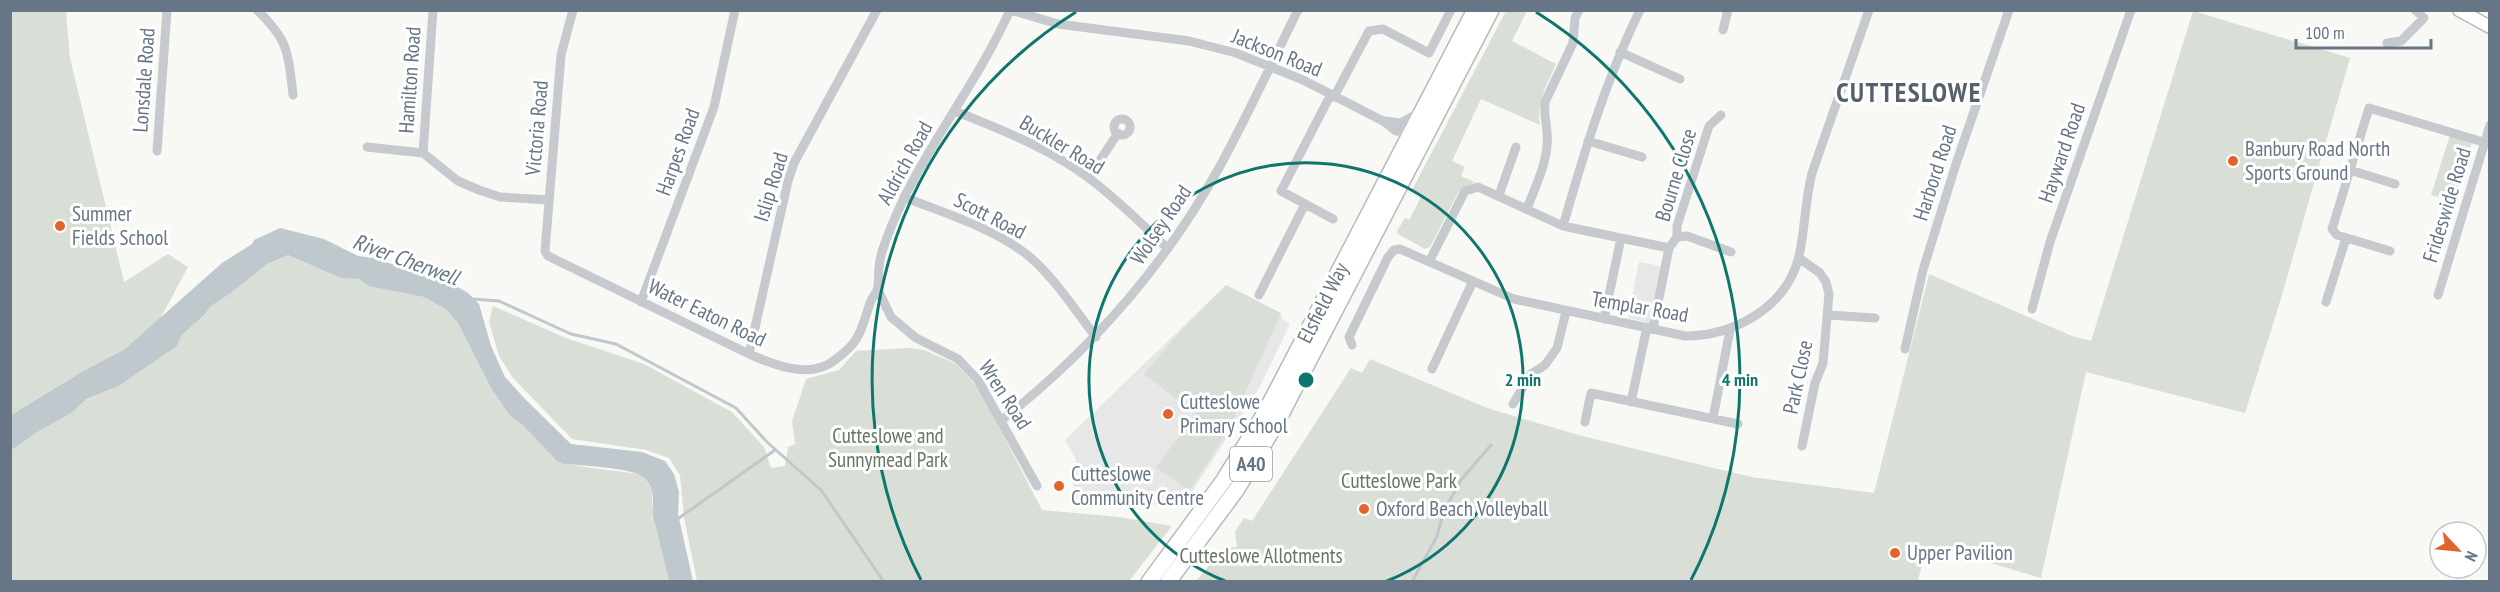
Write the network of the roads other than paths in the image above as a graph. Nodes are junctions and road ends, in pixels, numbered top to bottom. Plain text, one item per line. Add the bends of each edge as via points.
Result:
1 (167, 10) edge
2 (257, 10) edge
3 (433, 10) edge
4 (573, 10) edge
5 (735, 10) edge
6 (877, 10) edge
7 (1010, 10) edge
8 (1451, 10) edge
9 (1475, 10) edge
10 (1491, 10) edge
11 (1579, 10) edge
12 (1640, 10) edge
13 (1869, 10) edge
14 (2009, 10) edge
15 (2131, 10) edge
16 (2415, 10) edge
17 (2459, 10) edge
18 (1298, 11) edge
19 (1725, 12) edge
20 (2490, 27) edge
21 (1723, 30) dead end
22 (2387, 43) dead end
23 (1620, 52) junction
24 (1269, 65) junction
25 (1680, 79) dead end
26 (293, 95) dead end
27 (1332, 95) junction
28 (1423, 110) junction
29 (955, 111) junction
30 (1721, 114) dead end
31 (1383, 121) junction
32 (2490, 125) edge
33 (1430, 127) junction
34 (1411, 132) junction
35 (1118, 134) dead end
36 (1588, 141) junction
37 (2487, 143) edge
38 (367, 147) dead end
39 (1516, 147) dead end
40 (157, 152) dead end
41 (423, 153) junction
42 (1642, 157) dead end
43 (2350, 170) junction
44 (1089, 177) junction
45 (2395, 184) dead end
46 (1499, 195) junction
47 (904, 196) junction
48 (549, 200) junction
49 (1305, 204) junction
50 (1527, 209) junction
51 (1333, 219) dead end
52 (1563, 226) junction
53 (1677, 237) junction
54 (1621, 238) junction
55 (2346, 238) junction
56 (1669, 248) junction
57 (1168, 249) junction
58 (545, 251) joint
59 (2390, 251) dead end
60 (1731, 252) dead end
61 (1799, 258) junction
62 (1430, 262) junction
63 (1473, 281) junction
64 (878, 290) junction
65 (1259, 295) dead end
66 (2438, 295) dead end
67 (641, 302) junction
68 (2326, 302) dead end
69 (2032, 309) dead end
70 (1566, 312) junction
71 (1828, 315) junction
72 (1875, 318) dead end
73 (1604, 319) junction
74 (1650, 328) junction
75 (1730, 330) junction
76 (1096, 337) junction
77 (855, 341) joint
78 (1352, 345) dead end
79 (1905, 349) dead end
80 (749, 354) junction
81 (1432, 369) dead end
82 (1631, 402) junction
83 (1513, 404) dead end
84 (1713, 418) junction
85 (1002, 420) junction
86 (1585, 422) dead end
87 (1738, 424) dead end
88 (1802, 446) dead end
89 (1037, 486) dead end
90 (1149, 582) edge
91 (1168, 582) edge

1 - 40 street, Lonsdale Road
2 - 26 street via 283,40
3 - 41 street, Hamilton Road
4 - 48 street, Victoria Road via 561,55
5 - 67 street, Harpes Road via 714,107
6 - 80 street, Islip Road via 794,164
7 - 24 street, Jackson Road via 1058,24 1189,41
7 - 29 street, Aldrich Road
8 - 27 street via 1429,53 1383,29 1370,31
9 - 28 highway, Elsfield Way / A40
10 - 33 highway, Elsfield Way / A40
11 - 50 street via 1573,43 1545,102 1547,149
12 - 23 street
13 - 61 street, Templar Road via 1812,173
14 - 79 street, Harbord Road via 1923,270
15 - 69 street, Hayward Road via 2050,242
16 - 22 street via 2424,18 2401,41
17 - 20 main road
18 - 24 street, Wolsey Road
19 - 21 street
23 - 25 street
23 - 36 street
24 - 27 street, Jackson Road
24 - 57 street, Wolsey Road via 1221,165
27 - 31 street, Jackson Road
27 - 49 street via 1281,191
28 - 31 street via 1409,121
28 - 34 highway, Elsfield Way / A40
29 - 44 street, Buckler Road via 1016,136
29 - 47 street, Aldrich Road
30 - 53 street, Bourne Close via 1709,126 1677,226
31 - 34 street, Jackson Road via 1396,131
32 - 37 street, Frideswide Road
33 - 34 street
33 - 91 highway, Elsfield Way / A40 via 1278,420 1237,489
34 - 90 highway, Elsfield Way / A40 via 1265,413 1224,480
35 - 44 street
36 - 42 street
36 - 52 street
37 - 43 street via 2369,108
37 - 66 street, Frideswide Road
38 - 41 street
39 - 46 street
41 - 48 street via 458,181 479,190 500,197
43 - 45 street
43 - 55 street via 2332,229
44 - 57 street, Buckler Road
46 - 50 street
46 - 62 street via 1478,187 1465,191
47 - 64 street, Aldrich Road via 877,271
47 - 76 street, Scott Road via 972,224 1025,254 1048,276
48 - 58 street, Victoria Road
49 - 51 street
49 - 65 street
50 - 52 street
52 - 54 street
53 - 56 street, Bourne Close
53 - 60 street via 1687,236
54 - 56 street
54 - 73 street
55 - 59 street
55 - 68 street
56 - 74 street
57 - 76 street, Wolsey Road
58 - 67 street, Water Eaton Road via 548,256
61 - 71 street, Park Close via 1826,282
61 - 75 street, Templar Road via 1774,300 1750,320
62 - 63 street, Templar Road
62 - 78 street, Templar Road via 1394,250 1349,337
63 - 70 street, Templar Road via 1514,299
63 - 81 street
64 - 77 street, Aldrich Road
64 - 85 street, Wren Road via 891,317 916,338 958,359 978,380
67 - 80 street, Water Eaton Road
70 - 73 street, Templar Road
70 - 83 street via 1557,348 1545,365 1531,374
71 - 72 street, Park Close
71 - 88 street, Park Close via 1823,363 1815,382
73 - 74 street, Templar Road
74 - 75 street, Templar Road via 1685,336
74 - 82 street
75 - 84 street
76 - 85 street, Wolsey Road
77 - 80 street, Water Eaton Road via 830,364 806,370 777,366
82 - 84 street
82 - 86 street via 1591,393
84 - 87 street
85 - 89 street, Wren Road

